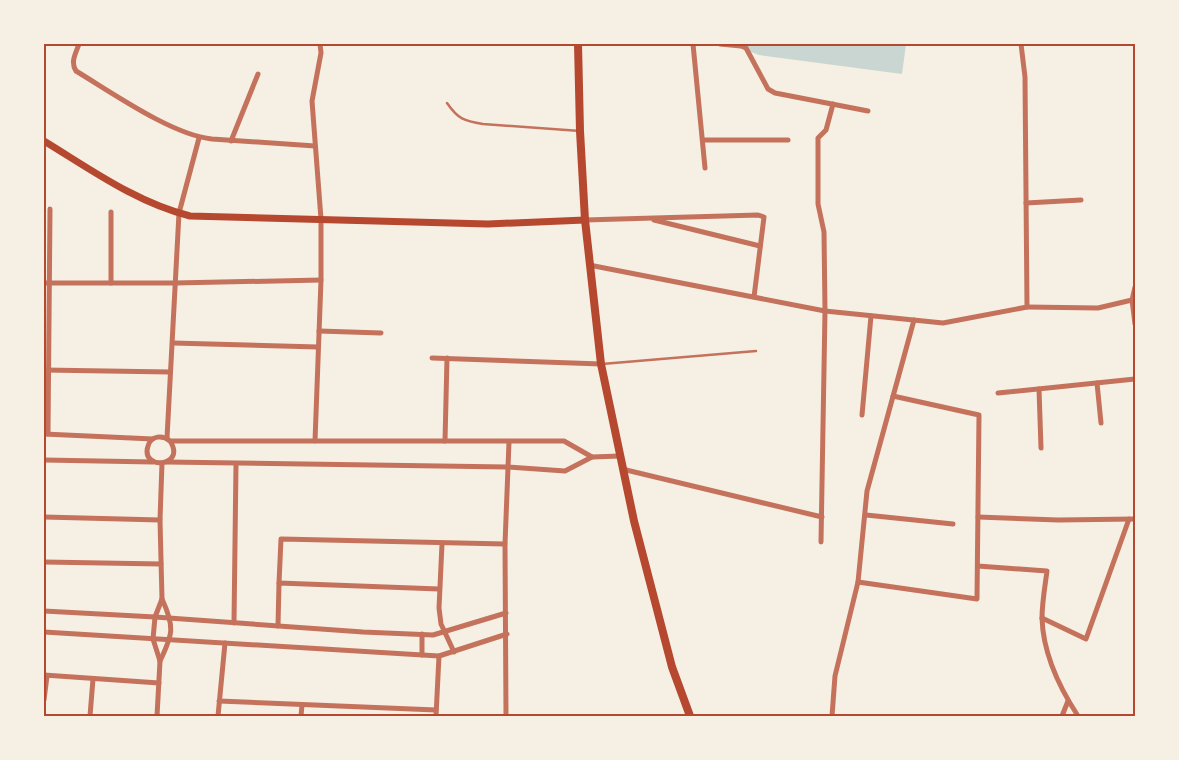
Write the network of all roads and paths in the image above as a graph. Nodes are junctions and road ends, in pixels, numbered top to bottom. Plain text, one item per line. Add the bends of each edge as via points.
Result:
1 (80, 44) edge
2 (320, 44) edge
3 (578, 44) edge
4 (693, 44) edge
5 (720, 44) edge
6 (1021, 44) edge
7 (258, 74) dead end
8 (447, 103) dead end
9 (833, 104) junction
10 (868, 111) dead end
11 (580, 131) junction
12 (199, 138) junction
13 (703, 140) junction
14 (788, 140) dead end
15 (44, 141) edge
16 (232, 141) junction
17 (315, 146) junction
18 (705, 168) dead end
19 (1081, 200) dead end
20 (1026, 203) junction
21 (50, 209) dead end
22 (111, 212) dead end
23 (179, 213) junction
24 (646, 218) junction
25 (320, 219) junction
26 (585, 220) junction
27 (760, 246) junction
28 (589, 265) junction
29 (321, 280) junction
30 (46, 283) edge
31 (111, 283) junction
32 (175, 284) junction
33 (1135, 288) edge
34 (754, 297) junction
35 (1132, 300) junction
36 (1026, 307) junction
37 (825, 311) junction
38 (871, 316) junction
39 (914, 320) junction
40 (1135, 324) edge
41 (319, 331) junction
42 (381, 333) dead end
43 (46, 340) edge
44 (173, 343) junction
45 (318, 347) junction
46 (756, 351) dead end
47 (432, 358) dead end
48 (447, 358) junction
49 (601, 364) junction
50 (46, 370) edge
51 (170, 372) junction
52 (1135, 379) edge
53 (1097, 383) junction
54 (1038, 389) junction
55 (998, 393) dead end
56 (893, 396) junction
57 (862, 415) dead end
58 (1102, 423) dead end
59 (46, 434) edge
60 (153, 439) junction
61 (169, 440) junction
62 (315, 441) junction
63 (445, 441) junction
64 (509, 442) junction
65 (1041, 448) dead end
66 (620, 456) junction
67 (592, 458) junction
68 (44, 460) edge
69 (154, 462) junction
70 (164, 463) junction
71 (236, 464) junction
72 (507, 467) junction
73 (622, 469) junction
74 (866, 515) junction
75 (44, 517) edge
76 (978, 517) junction
77 (822, 518) junction
78 (1129, 519) junction
79 (1135, 519) edge
80 (160, 520) junction
81 (953, 524) dead end
82 (821, 542) dead end
83 (442, 544) junction
84 (506, 544) junction
85 (44, 562) edge
86 (161, 564) junction
87 (978, 566) junction
88 (858, 582) junction
89 (279, 583) junction
90 (439, 589) junction
91 (162, 599) junction
92 (44, 612) edge
93 (506, 613) junction
94 (155, 617) junction
95 (170, 618) junction
96 (1042, 618) junction
97 (234, 623) junction
98 (278, 626) junction
99 (44, 632) edge
100 (445, 632) junction
101 (422, 634) junction
102 (507, 634) junction
103 (153, 639) junction
104 (170, 640) junction
105 (225, 643) junction
106 (454, 652) junction
107 (422, 655) junction
108 (439, 656) junction
109 (160, 662) junction
110 (45, 675) edge
111 (93, 679) junction
112 (159, 683) junction
113 (44, 700) edge
114 (219, 702) junction
115 (1068, 702) junction
116 (302, 704) junction
117 (436, 710) junction
118 (90, 716) edge
119 (157, 716) edge
120 (218, 716) edge
121 (301, 716) edge
122 (436, 716) edge
123 (506, 716) edge
124 (690, 716) edge
125 (832, 716) edge
126 (1062, 716) edge
127 (1078, 716) edge

1 - 12 street via 73,61 76,71 152,116
2 - 17 street via 312,101
3 - 11 highway
4 - 13 street
5 - 9 street via 746,48 768,89
6 - 20 street via 1025,77
7 - 16 street
8 - 11 lane via 456,115 475,123
9 - 10 street
9 - 37 street via 826,130 818,138 818,204 824,232
11 - 26 highway
12 - 16 street
12 - 23 street
13 - 14 street
13 - 18 street
15 - 23 main road via 129,192
16 - 17 street
17 - 25 street
19 - 20 street
20 - 36 street
21 - 30 street
22 - 31 street
23 - 25 main road via 190,216
23 - 32 street
24 - 26 street
24 - 27 street
24 - 27 street via 758,215 764,217
25 - 26 main road via 488,224
25 - 29 street
26 - 28 highway
27 - 34 street
28 - 34 street
28 - 49 highway
29 - 32 street
29 - 41 street
30 - 31 street
30 - 43 street
31 - 32 street
32 - 44 street
33 - 35 street
34 - 37 street
35 - 36 street via 1098,308
35 - 40 street
36 - 39 street via 943,323
37 - 38 street
37 - 77 street
38 - 39 street
38 - 57 street
39 - 56 street
41 - 42 street
41 - 45 street
43 - 50 street
44 - 45 street
44 - 51 street
45 - 62 street
46 - 49 lane
47 - 48 street
48 - 49 street
48 - 63 street
49 - 66 highway
50 - 51 street
50 - 59 street
51 - 61 street
52 - 53 street
53 - 54 street
53 - 58 street
54 - 55 street
54 - 65 street
56 - 74 street via 867,491
56 - 76 street via 979,414
59 - 60 street
60 - 61 street via 162,437
60 - 69 street via 147,450
61 - 62 street
61 - 70 street via 174,453
62 - 63 street
63 - 64 street
64 - 67 street via 564,441
64 - 72 street
66 - 67 street
66 - 73 highway
67 - 72 street via 565,470
68 - 69 street
69 - 70 street
70 - 71 street
70 - 80 street
71 - 72 street
71 - 97 street
72 - 84 street
73 - 77 street
73 - 124 highway via 672,667
74 - 81 street
74 - 88 street
75 - 80 street
76 - 78 street
76 - 87 street
77 - 82 street
78 - 79 street
78 - 96 street via 1086,639
80 - 86 street
83 - 84 street
83 - 89 street via 281,539
83 - 90 street
84 - 93 street
85 - 86 street
86 - 91 street
87 - 88 street via 977,599
87 - 96 street via 1047,571
88 - 125 street via 835,676
89 - 90 street
89 - 98 street
90 - 100 street via 441,624
91 - 94 street
91 - 95 street
92 - 94 street
93 - 100 street
93 - 102 street
94 - 95 street
94 - 103 street
95 - 97 street
95 - 104 street
96 - 115 street via 1051,665
97 - 98 street
98 - 101 street
99 - 103 street
100 - 101 street
100 - 106 street
101 - 107 street
102 - 106 street
102 - 123 street
103 - 104 street
103 - 109 street
104 - 105 street
104 - 109 street
105 - 107 street
105 - 114 street
106 - 108 street
107 - 108 street
108 - 117 street
109 - 112 street
110 - 111 street
110 - 113 street
111 - 112 street
111 - 118 street
112 - 119 street
114 - 116 street
114 - 120 street
115 - 126 street
115 - 127 street
116 - 117 street
116 - 121 street
117 - 122 street

